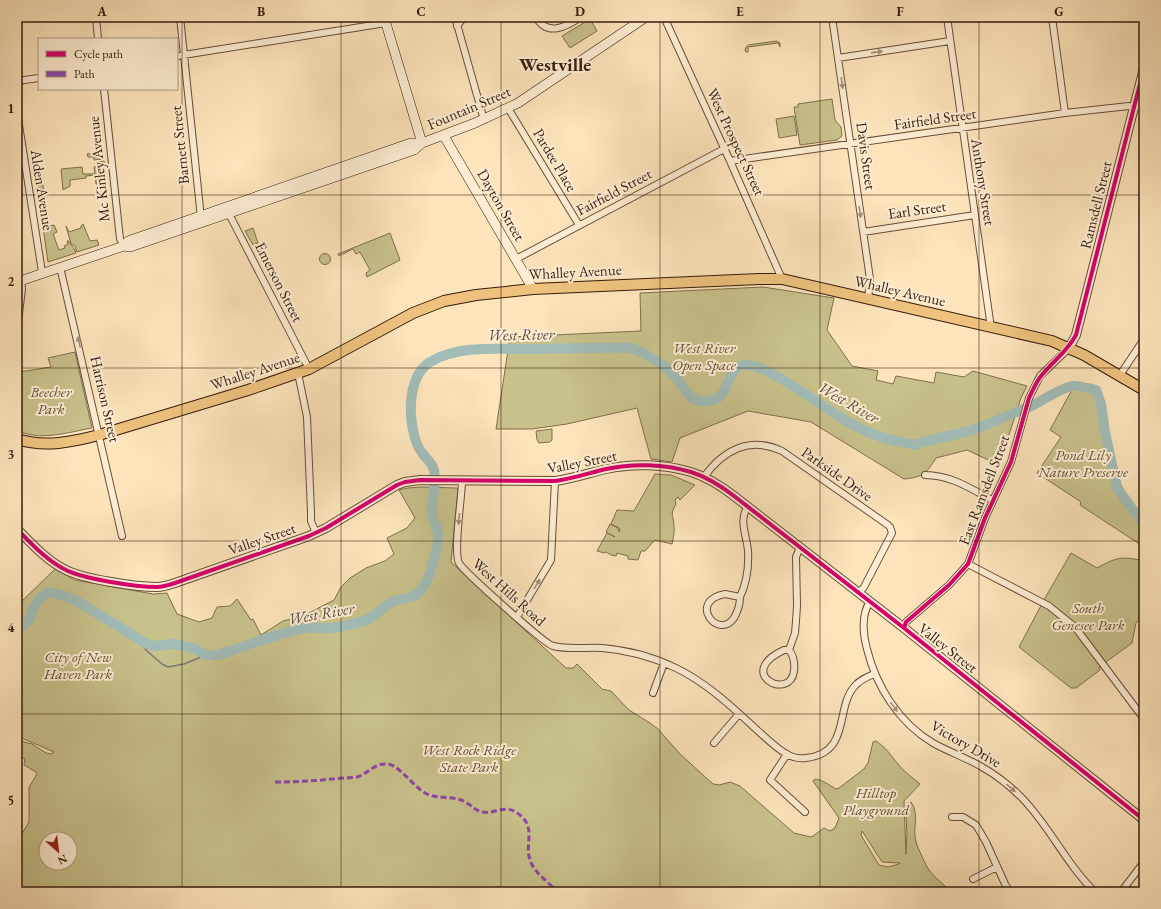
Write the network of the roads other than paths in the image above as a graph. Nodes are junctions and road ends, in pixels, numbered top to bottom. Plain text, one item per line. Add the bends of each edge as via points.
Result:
1 (96, 17) edge
2 (180, 17) edge
3 (455, 17) edge
4 (464, 17) edge
5 (536, 17) edge
6 (581, 17) edge
7 (646, 17) edge
8 (664, 17) edge
9 (832, 17) edge
10 (947, 17) edge
11 (1052, 17) edge
12 (385, 20) edge
13 (457, 26) junction
14 (98, 38) edge
15 (950, 41) junction
16 (184, 55) junction
17 (178, 56) edge
18 (838, 58) junction
19 (1144, 68) edge
20 (38, 78) edge
21 (17, 81) edge
22 (104, 90) edge
23 (1135, 106) junction
24 (1144, 107) edge
25 (508, 108) junction
26 (17, 112) edge
27 (1065, 113) junction
28 (484, 120) junction
29 (962, 128) junction
30 (444, 136) junction
31 (422, 144) junction
32 (851, 144) junction
33 (724, 149) junction
34 (730, 161) junction
35 (227, 210) junction
36 (975, 215) junction
37 (202, 219) junction
38 (579, 225) junction
39 (863, 232) junction
40 (124, 246) junction
41 (516, 260) junction
42 (60, 267) junction
43 (42, 272) junction
44 (782, 279) junction
45 (19, 281) edge
46 (533, 289) junction
47 (868, 299) junction
48 (991, 328) junction
49 (17, 330) edge
50 (1144, 338) edge
51 (1069, 348) junction
52 (309, 369) junction
53 (298, 373) junction
54 (1120, 375) junction
55 (1144, 390) edge
56 (99, 435) junction
57 (17, 439) edge
58 (925, 475) dead end
59 (704, 477) junction
60 (462, 480) junction
61 (555, 481) junction
62 (992, 500) junction
63 (748, 506) junction
64 (17, 529) edge
65 (316, 533) junction
66 (122, 536) dead end
67 (800, 548) junction
68 (968, 564) junction
69 (859, 593) junction
70 (740, 597) junction
71 (870, 602) junction
72 (517, 617) junction
73 (904, 628) junction
74 (789, 650) junction
75 (664, 663) junction
76 (874, 674) junction
77 (653, 694) dead end
78 (739, 714) junction
79 (1144, 719) edge
80 (714, 743) dead end
81 (787, 754) junction
82 (805, 812) dead end
83 (952, 816) dead end
84 (1144, 820) edge
85 (1144, 862) edge
86 (997, 867) junction
87 (973, 879) dead end
88 (1010, 892) edge
89 (1095, 892) edge
90 (1121, 892) edge

1 - 14 street
2 - 16 street, Barnett Street
3 - 13 street
4 - 13 street
5 - 6 street via 544,27 552,29 565,26
7 - 25 main road, Fountain Street via 531,96
8 - 33 street, West Prospect Street
9 - 18 street, Davis Street
10 - 15 street, Anthony Street
11 - 27 street
12 - 16 street
12 - 31 main road
13 - 28 street
18 -> 15 street
15 - 29 street, Anthony Street
16 - 17 street
16 - 37 street, Barnett Street
18 -> 32 street, Davis Street
19 - 23 street, Ramsdell Street
20 - 21 street
22 - 40 street, Mc Kinley Avenue via 120,239
23 - 24 street, Fairfield Street
23 - 27 street, Fairfield Street
23 - 51 street, Ramsdell Street via 1076,335
25 - 28 main road, Fountain Street
25 - 38 street, Pardee Place
26 - 43 street, Alden Avenue
27 - 29 street, Fairfield Street
28 - 30 main road, Fountain Street
29 - 32 street, Fairfield Street
29 - 36 street, Anthony Street
30 - 31 main road, Fountain Street
30 - 41 main road, Dayton Street
31 - 35 main road, Fountain Street via 411,143 363,164
32 - 34 street, Fairfield Street
32 -> 39 street, Davis Street
33 - 34 street, West Prospect Street
33 - 38 street, Fairfield Street
34 - 44 street, West Prospect Street
35 - 37 main road, Fountain Street
35 - 52 street, Emerson Street
36 - 39 street, Earl Street
36 - 48 street, Anthony Street
37 - 40 main road, Fountain Street via 130,247
38 - 41 street, Fairfield Street
39 - 47 street, Davis Street via 870,279
40 - 42 main road, Fountain Street
41 - 46 main road, Dayton Street
42 - 43 main road, Fountain Street
56 -> 42 street, Harrison Street
43 - 45 main road, Fountain Street
44 - 46 main road, Whalley Avenue
44 - 47 main road, Whalley Avenue
45 - 49 street via 22,289
46 - 52 main road, Whalley Avenue via 476,295 423,308
47 - 48 main road, Whalley Avenue
48 - 51 main road, Whalley Avenue via 1052,341
50 - 54 street
51 - 54 main road, Whalley Avenue
51 - 62 street, East Ramsdell Street via 1040,376 1029,398 1010,462
52 - 53 main road, Whalley Avenue
53 - 56 main road, Whalley Avenue
53 - 65 street via 307,417 310,512
54 - 55 main road, Whalley Avenue
56 - 57 main road, Whalley Avenue via 57,443 33,443
56 - 66 street, Harrison Street
58 - 62 street via 937,475 957,481
59 - 61 street, Valley Street via 671,468 630,465
59 - 63 street, Valley Street
59 - 69 street, Parkside Drive via 712,467 739,447 763,445 782,451 888,525 892,533
60 - 61 street, Valley Street
60 - 65 street, Valley Street via 405,482
60 -> 72 street, West Hills Road via 456,551 459,563
72 -> 61 street via 551,560
62 - 68 street, East Ramsdell Street
63 - 67 street, Valley Street
63 - 70 street via 743,518 748,551 747,575
64 - 65 street, Valley Street via 46,556 69,571 86,577 159,587
67 - 69 street, Valley Street
67 - 74 street via 796,557 796,621
68 - 73 street, East Ramsdell Street via 949,585 906,622
68 - 79 street via 1049,606 1075,627
69 - 71 street, Valley Street
70 - 70 street via 725,594 711,600 706,611 712,622 723,625 732,620 739,608
71 - 73 street, Valley Street
71 - 76 street, Victory Drive via 865,610 864,629
72 - 75 street, West Hills Road via 551,646 619,650
73 - 84 street, Valley Street
74 - 74 street via 794,658 792,678 782,684 770,682 764,674 764,666 779,653
75 - 77 street
75 - 78 street via 709,688
76 - 81 street via 858,682 851,691 837,737 828,749 806,758
76 -> 89 street, Victory Drive via 892,703 915,729 933,743 988,770 1020,796 1045,826 1078,874
78 - 80 street
78 - 81 street
81 - 82 street via 770,780
83 - 86 street via 963,817 976,825
85 - 90 street
86 - 87 street
86 - 88 street

